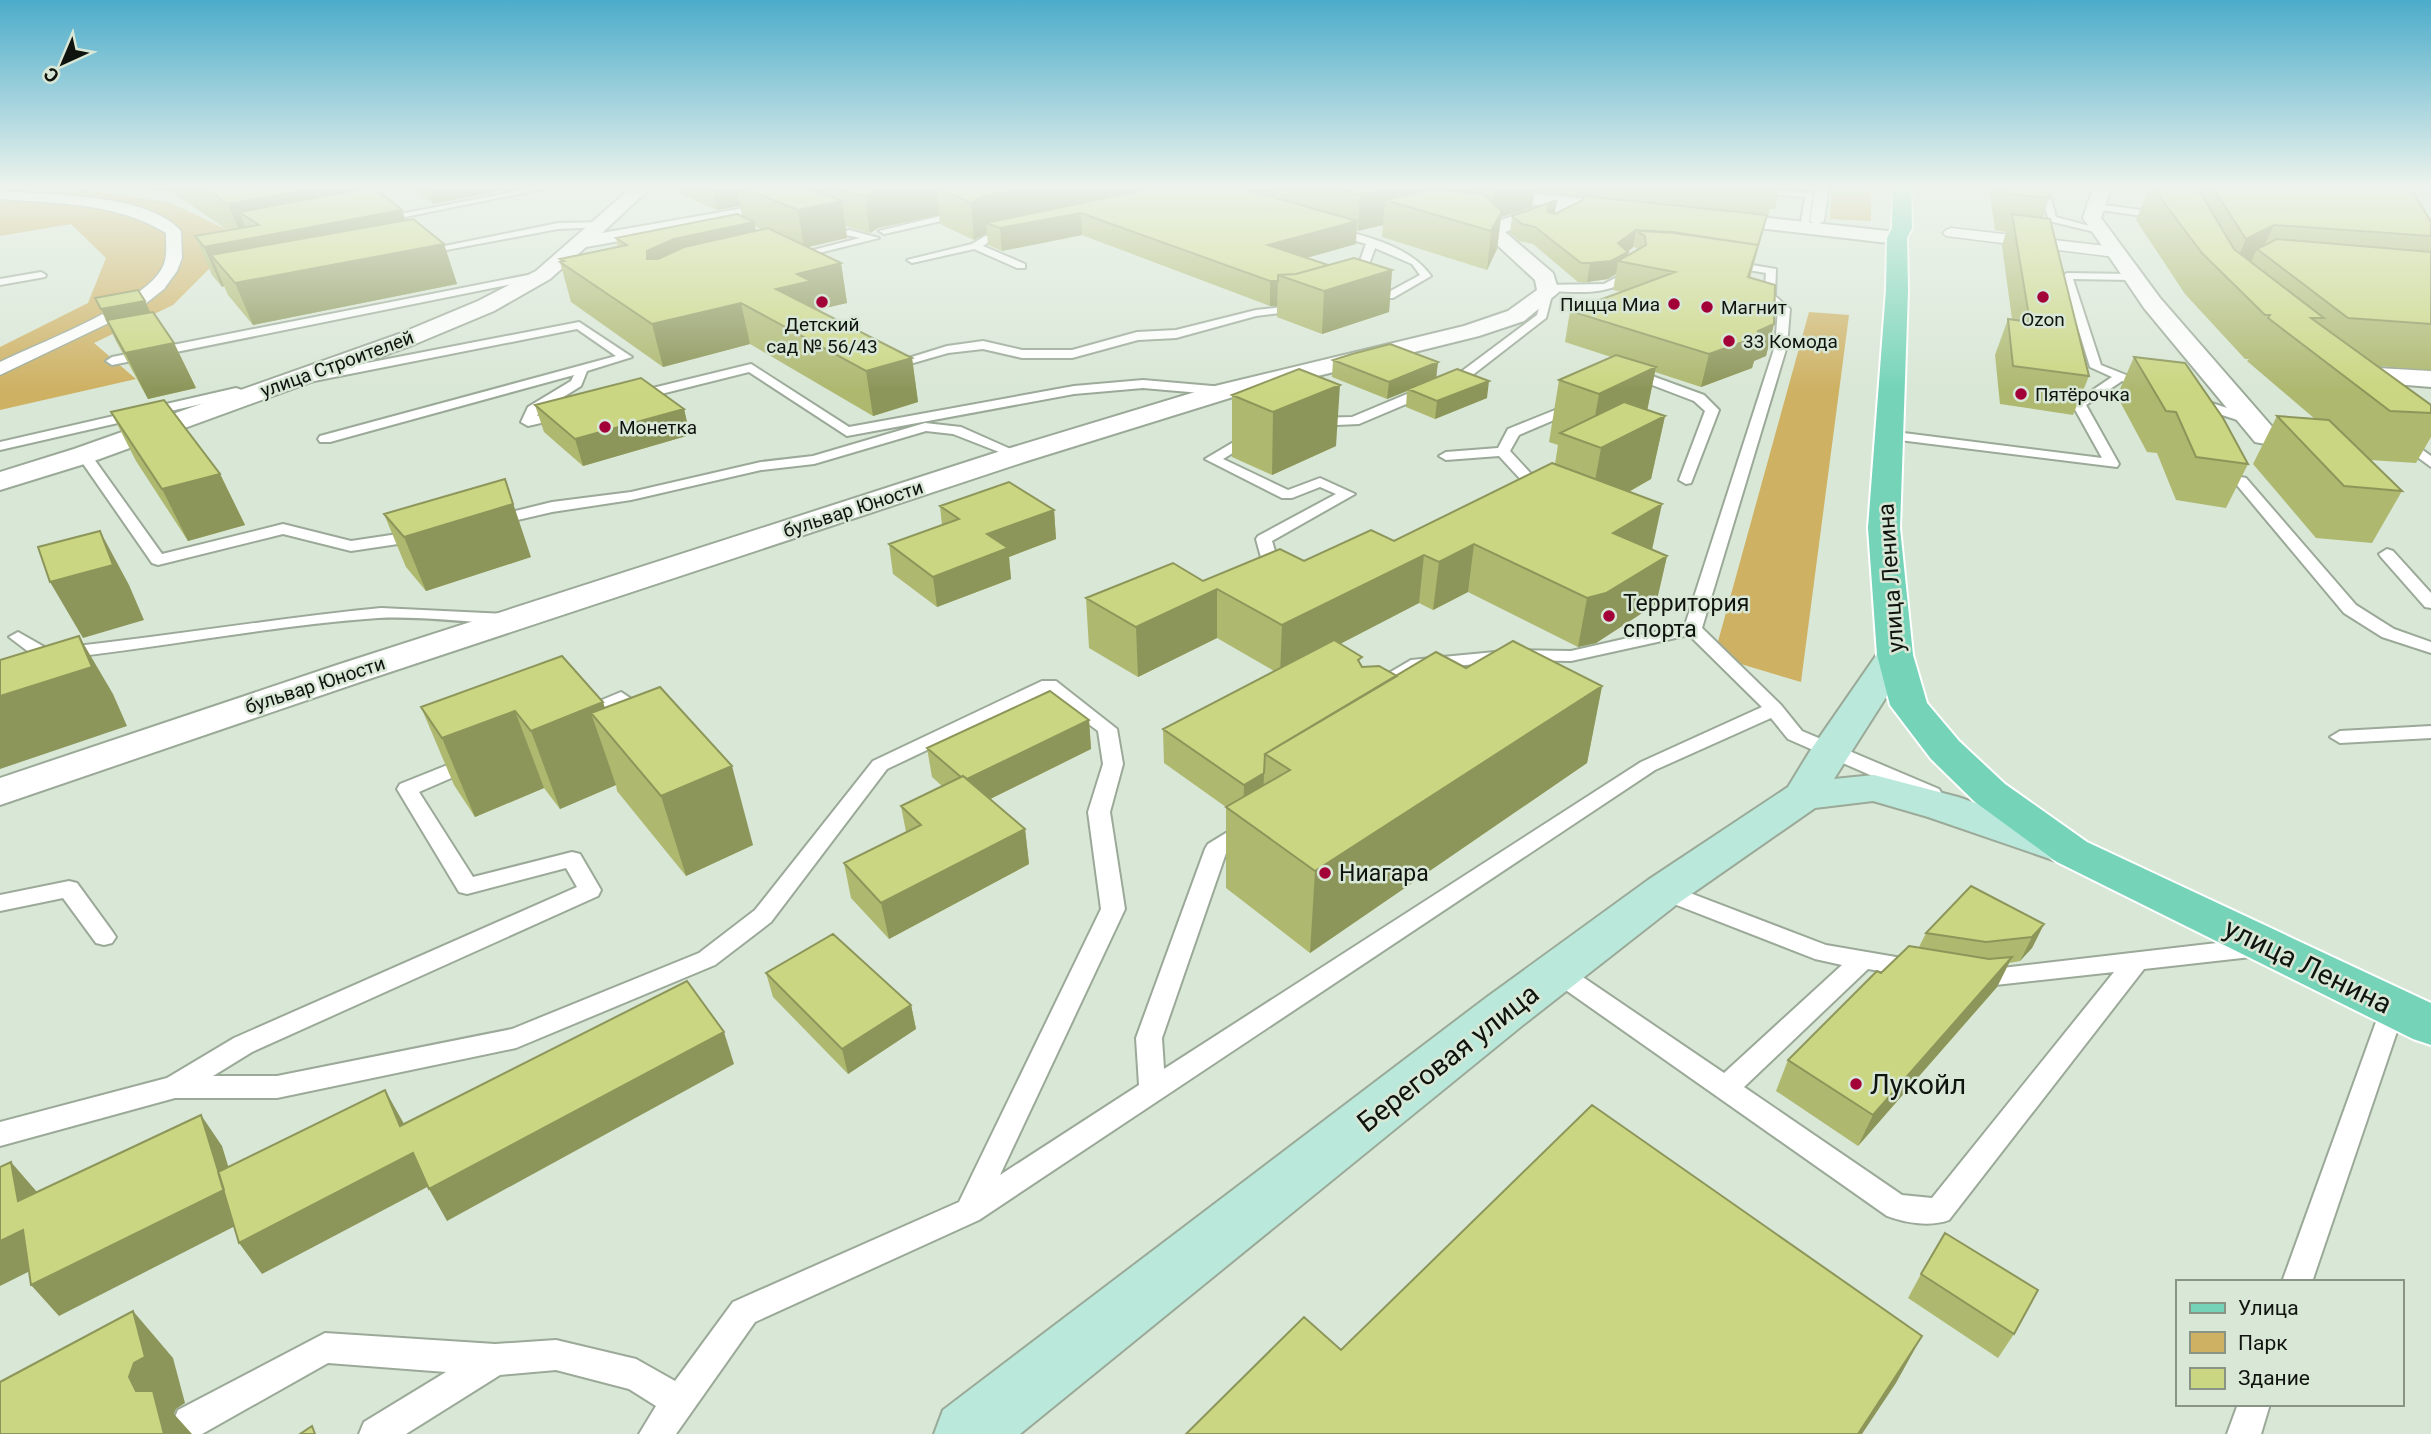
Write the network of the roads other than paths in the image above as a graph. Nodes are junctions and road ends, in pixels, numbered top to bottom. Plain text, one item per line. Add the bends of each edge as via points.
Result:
1 (174, 255) edge
2 (567, 255) edge
3 (802, 255) edge
4 (935, 255) edge
5 (996, 255) edge
6 (1367, 255) edge
7 (1398, 255) edge
8 (1518, 255) edge
9 (1897, 255) edge
10 (2117, 255) edge
11 (781, 260) edge
12 (912, 260) dead end
13 (1623, 261) edge
14 (1709, 261) edge
15 (1021, 266) dead end
16 (41, 275) dead end
17 (543, 275) junction
18 (2133, 277) junction
19 (0, 282) edge
20 (1547, 289) junction
21 (1342, 296) edge
22 (1388, 296) edge
23 (1318, 303) edge
24 (112, 361) dead end
25 (0, 369) edge
26 (582, 369) junction
27 (878, 369) edge
28 (1622, 369) edge
29 (2324, 372) joint
30 (2120, 377) junction
31 (2431, 379) edge
32 (287, 382) junction
33 (2156, 389) edge
34 (2344, 390) edge
35 (1224, 391) junction
36 (250, 396) junction
37 (2180, 397) edge
38 (620, 400) edge
39 (1584, 403) edge
40 (581, 409) edge
41 (1305, 422) edge
42 (1268, 428) edge
43 (2259, 429) joint
44 (2401, 429) edge
45 (1888, 435) junction
46 (325, 439) dead end
47 (0, 446) edge
48 (1503, 452) junction
49 (84, 455) junction
50 (1017, 455) junction
51 (1446, 456) dead end
52 (2431, 463) edge
53 (1529, 480) edge
54 (1686, 480) dead end
55 (0, 481) edge
56 (2241, 481) edge
57 (479, 524) edge
58 (428, 534) edge
59 (2387, 554) dead end
60 (1270, 561) edge
61 (2431, 603) edge
62 (514, 620) junction
63 (1693, 629) junction
64 (18, 637) dead end
65 (2431, 648) edge
66 (1895, 655) junction
67 (1367, 693) edge
68 (621, 698) edge
69 (1774, 709) junction
70 (558, 725) edge
71 (2431, 732) edge
72 (2340, 737) dead end
73 (1830, 751) junction
74 (495, 752) edge
75 (0, 792) edge
76 (1804, 796) junction
77 (1263, 820) edge
78 (2072, 852) junction
79 (1664, 891) junction
80 (0, 902) edge
81 (104, 937) dead end
82 (2265, 946) junction
83 (1863, 960) junction
84 (2137, 960) junction
85 (1559, 972) junction
86 (2412, 1016) edge
87 (175, 1087) junction
88 (1726, 1088) junction
89 (1153, 1090) junction
90 (0, 1134) edge
91 (969, 1211) junction
92 (2298, 1280) edge
93 (495, 1360) junction
94 (679, 1402) junction
95 (2253, 1406) edge
96 (190, 1422) dead end
97 (376, 1434) edge
98 (656, 1434) edge
99 (967, 1434) edge
100 (2244, 1434) edge

1 - 25 street via 158,285 134,304
2 - 17 street, улица Строителей
3 - 11 lane
4 - 12 lane
5 - 15 lane
6 - 21 lane via 1354,292
7 - 22 lane via 1416,262 1426,276
8 - 20 street via 1545,278
9 - 45 main road, улица Ленина
10 - 18 street
13 - 20 lane via 1634,271 1614,284
14 - 63 lane via 1772,271 1769,297 1784,309 1781,346
16 - 19 lane
17 - 24 lane
17 - 32 street, улица Строителей via 451,322
18 - 30 lane via 2067,276 2096,368
18 - 43 street
20 - 35 street, бульвар Юности via 1516,316 1471,331
20 - 41 lane via 1542,316 1466,374 1354,421
23 - 27 lane via 1175,334 1137,336 1072,354 1022,354 983,345
26 - 32 lane via 626,357 579,325
26 - 40 lane via 578,383 533,410 528,422
26 - 46 lane
28 - 54 lane via 1699,398 1712,410
29 - 31 street
29 - 34 lane
30 - 33 lane
30 - 45 lane via 2079,404 2112,464
32 - 36 street, улица Строителей
35 - 38 lane via 1143,384 1074,390 847,432 751,368
35 - 50 street, бульвар Юности
36 - 47 lane via 236,392
36 - 49 street, улица Строителей
37 - 43 lane
39 - 48 lane via 1513,432
42 - 60 lane via 1213,459 1287,495 1320,482 1349,494 1264,539
44 - 52 lane
45 - 66 main road, улица Ленина via 1884,528
48 - 51 lane
48 - 53 lane
49 - 55 street, улица Строителей
49 - 58 lane via 158,560 283,529 351,546
50 - 57 lane via 956,430 925,427 814,460 761,466
50 - 62 street, бульвар Юности
56 - 65 lane via 2350,609 2388,633
59 - 61 lane
62 - 64 lane via 381,613 44,655
62 - 75 street, бульвар Юности
63 - 67 lane via 1571,656 1516,655 1411,665
63 - 69 lane
66 - 73 main road, Береговая улица
66 - 78 main road, улица Ленина via 1909,705 1945,750 1990,793
68 - 70 lane
69 - 73 lane via 1795,735
69 - 89 lane via 1648,766
71 - 72 lane
73 - 76 main road, Береговая улица
73 - 78 lane
74 - 87 lane via 407,789 467,886 572,859 590,890 243,1045
76 - 78 main road, улица Ленина via 1874,788
76 - 79 main road, Береговая улица
77 - 89 lane via 1216,849 1149,1038
78 - 82 main road, улица Ленина
79 - 83 lane via 1823,953
79 - 85 main road, Береговая улица
80 - 81 lane via 69,889
82 - 84 lane
82 - 86 main road, улица Ленина
83 - 84 lane via 1975,978
83 - 88 lane
84 - 88 lane via 1939,1211 1897,1207
85 - 88 lane
85 - 99 main road, Береговая улица
86 - 92 lane
87 - 90 lane
87 - 91 lane via 277,1087 516,1038 707,959 763,916 880,765 1049,685 1107,730 1113,764 1099,812 1113,909
89 - 91 lane
91 - 94 lane via 744,1311
93 - 94 lane via 556,1355 636,1376
93 - 96 lane via 325,1348
93 - 97 lane
94 - 98 lane
95 - 100 lane

